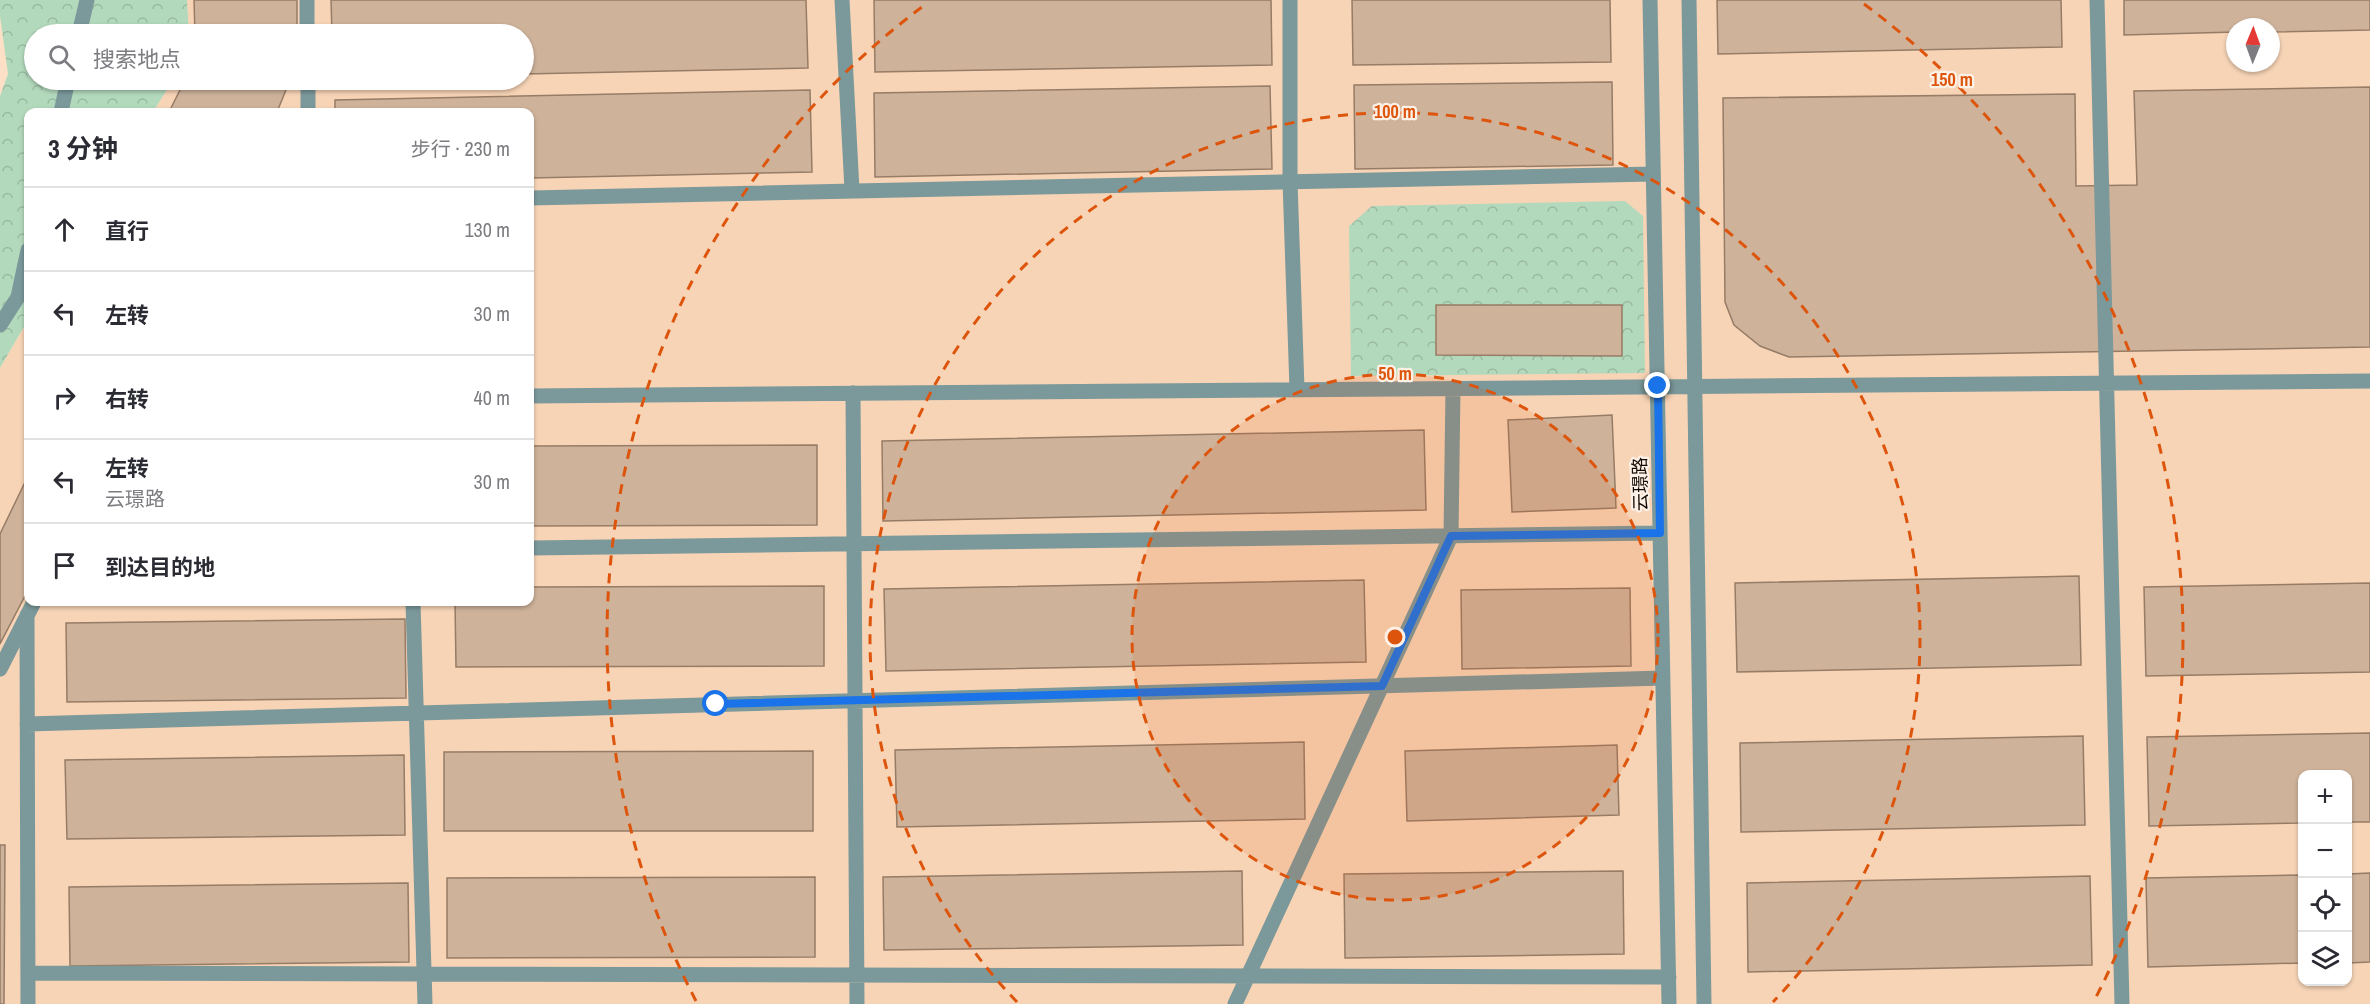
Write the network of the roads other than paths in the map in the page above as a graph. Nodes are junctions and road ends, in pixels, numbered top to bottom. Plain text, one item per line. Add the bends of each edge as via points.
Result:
1 (87, 0) edge
2 (307, 0) edge
3 (842, 0) edge
4 (1290, 0) edge
5 (1650, 0) edge
6 (1689, 0) edge
7 (2097, 0) edge
8 (81, 24) edge
9 (307, 24) edge
10 (66, 90) edge
11 (308, 90) edge
12 (62, 108) edge
13 (308, 108) edge
14 (1653, 174) junction
15 (1290, 181) junction
16 (852, 190) junction
17 (534, 198) edge
18 (24, 269) edge
19 (0, 325) edge
20 (2370, 381) edge
21 (2106, 383) junction
22 (1658, 386) junction
23 (1694, 386) junction
24 (1453, 388) junction
25 (1297, 390) junction
26 (854, 393) junction
27 (534, 396) edge
28 (1660, 533) junction
29 (1451, 536) junction
30 (854, 544) junction
31 (534, 548) edge
32 (413, 606) edge
33 (30, 608) edge
34 (0, 669) edge
35 (1663, 678) junction
36 (1382, 686) junction
37 (855, 701) junction
38 (417, 713) junction
39 (27, 724) junction
40 (28, 973) junction
41 (424, 974) junction
42 (857, 975) junction
43 (1248, 976) junction
44 (1668, 977) junction
45 (28, 1004) edge
46 (425, 1004) edge
47 (857, 1004) edge
48 (1235, 1004) edge
49 (1669, 1004) edge
50 (1704, 1004) edge
51 (2122, 1004) edge

1 - 8 street
2 - 9 street
3 - 16 street
4 - 15 street
5 - 14 street, 云璟路
6 - 23 street
7 - 21 street
10 - 12 street
11 - 13 street
14 - 15 street
14 - 22 street, 云璟路
15 - 16 street
15 - 25 street
16 - 17 street
18 - 19 street via 18,297
20 - 21 street
21 - 23 street
21 - 51 street
22 - 23 street
22 - 24 street
22 - 28 street, 云璟路
23 - 50 street
24 - 25 street
24 - 29 street
25 - 26 street
26 - 27 street
26 - 30 street
28 - 29 street
28 - 35 street, 云璟路
29 - 30 street
29 - 36 street
30 - 31 street
30 - 37 street
32 - 38 street
33 - 34 street
33 - 39 street
35 - 36 street
35 - 44 street, 云璟路
36 - 37 street
36 - 43 street
37 - 38 street
37 - 42 street
38 - 39 street
38 - 41 street
39 - 40 street
40 - 41 street
40 - 45 street
41 - 42 street
41 - 46 street
42 - 43 street
42 - 47 street
43 - 44 street
43 - 48 street
44 - 49 street, 云璟路

